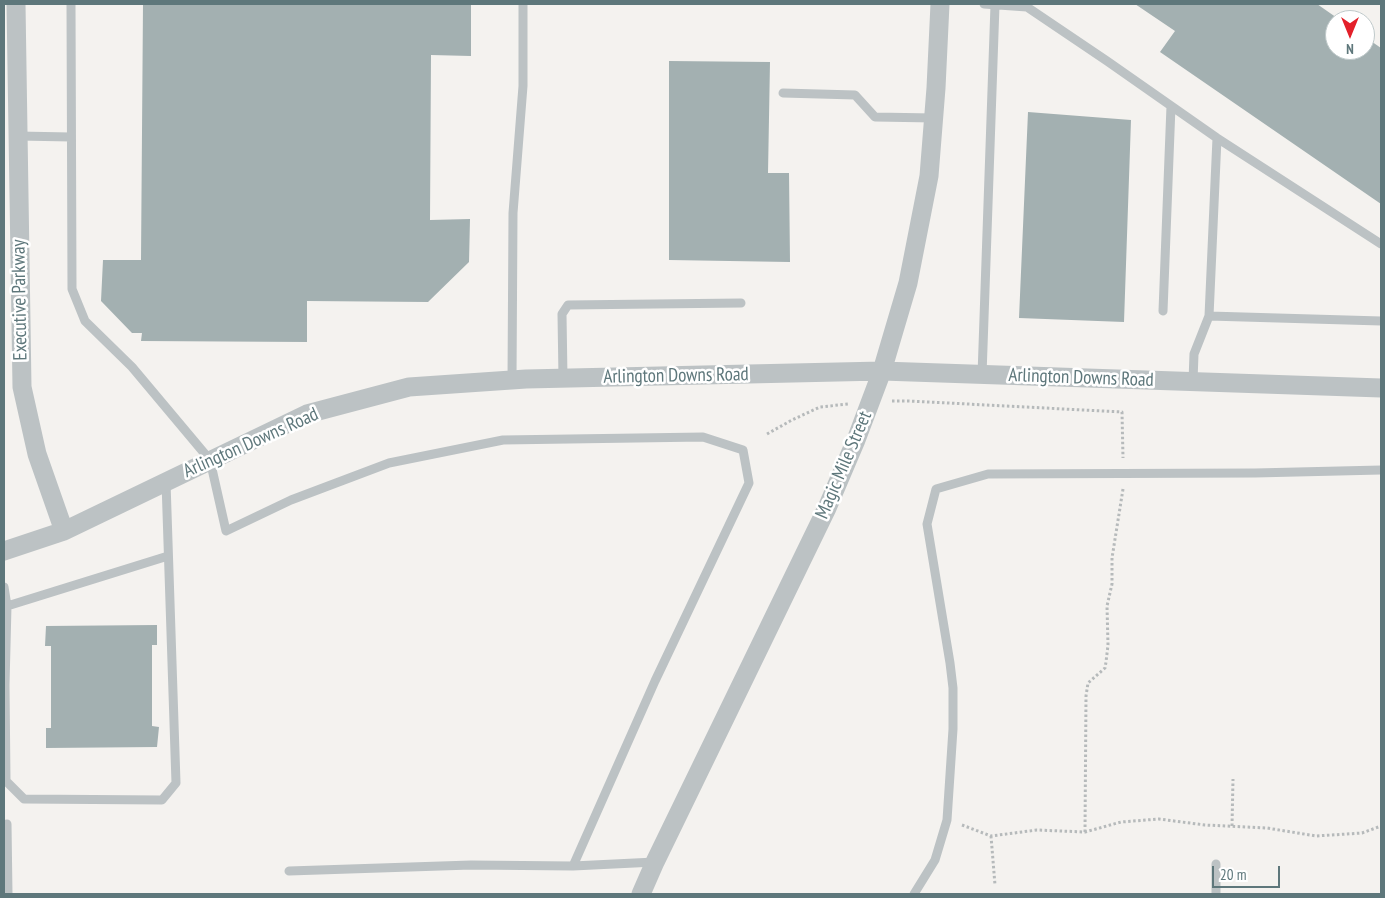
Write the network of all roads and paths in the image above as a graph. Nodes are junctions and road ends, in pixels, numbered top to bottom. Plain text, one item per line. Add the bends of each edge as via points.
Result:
1 (16, 4) edge
2 (71, 4) edge
3 (524, 4) edge
4 (940, 4) edge
5 (984, 4) edge
6 (995, 4) edge
7 (783, 94) dead end
8 (1171, 106) junction
9 (934, 118) junction
10 (11, 136) edge
11 (71, 137) junction
12 (1217, 138) junction
13 (1381, 244) edge
14 (742, 303) dead end
15 (1163, 311) dead end
16 (1209, 316) junction
17 (1381, 320) edge
18 (882, 371) junction
19 (982, 375) junction
20 (563, 378) junction
21 (512, 380) junction
22 (1193, 381) junction
23 (1381, 388) edge
24 (871, 402) junction
25 (767, 434) dead end
26 (210, 460) junction
27 (1381, 470) edge
28 (1122, 473) junction
29 (166, 482) junction
30 (64, 531) junction
31 (4, 551) edge
32 (168, 556) junction
33 (4, 587) edge
34 (5, 607) edge
35 (4, 685) edge
36 (1233, 779) dead end
37 (5, 781) edge
38 (947, 820) junction
39 (8, 824) dead end
40 (1232, 826) junction
41 (1381, 826) edge
42 (1085, 832) junction
43 (991, 836) junction
44 (655, 862) junction
45 (1216, 864) dead end
46 (574, 866) junction
47 (289, 871) dead end
48 (995, 886) dead end
49 (8, 894) edge
50 (641, 894) edge
51 (914, 894) edge
52 (1216, 894) edge

1 - 10 street, Executive Parkway
2 - 11 lane
3 - 21 lane via 523,86 513,213
4 - 9 street, Magic Mile Street
5 - 6 lane
6 - 8 lane via 1028,7
6 - 19 lane
7 - 9 lane via 855,95 875,117
8 - 12 lane
8 - 15 lane
9 - 18 street, Magic Mile Street via 929,176 920,225 908,282
10 - 11 lane
10 - 30 street, Executive Parkway via 22,388 38,454
11 - 26 lane via 72,289 85,321 132,367
12 - 13 lane
12 - 16 lane
14 - 20 lane via 568,304 562,314
16 - 17 lane
16 - 22 lane via 1194,354
18 - 19 street, Arlington Downs Road
18 - 20 street, Arlington Downs Road
18 - 24 street, Magic Mile Street
19 - 22 street, Arlington Downs Road
20 - 21 street, Arlington Downs Road
21 - 26 street, Arlington Downs Road via 409,387 381,394 307,414
22 - 23 street, Arlington Downs Road
24 - 25 path via 820,407
24 - 28 path via 909,400 1122,412
24 - 44 street, Magic Mile Street via 827,508
26 - 29 street, Arlington Downs Road
26 - 46 lane via 226,531 291,500 389,463 503,440 703,437 743,450 749,483 655,681
27 - 28 lane
28 - 38 lane via 988,474 936,489 927,524 953,688
28 - 42 path via 1123,491 1107,606 1106,662 1088,683 1086,696
29 - 30 street, Arlington Downs Road
29 - 32 lane
30 - 31 street, Arlington Downs Road
32 - 34 lane
32 - 37 lane via 176,783 162,800 24,799
33 - 34 lane
34 - 35 lane
35 - 37 lane
36 - 40 path
38 - 43 path
38 - 51 lane via 935,860
39 - 49 lane
40 - 41 path via 1316,836 1362,833
40 - 42 path via 1159,819 1121,822
42 - 43 path via 1037,830
43 - 48 path
44 - 46 lane
44 - 50 street, Magic Mile Street
45 - 52 lane
46 - 47 lane via 471,865

